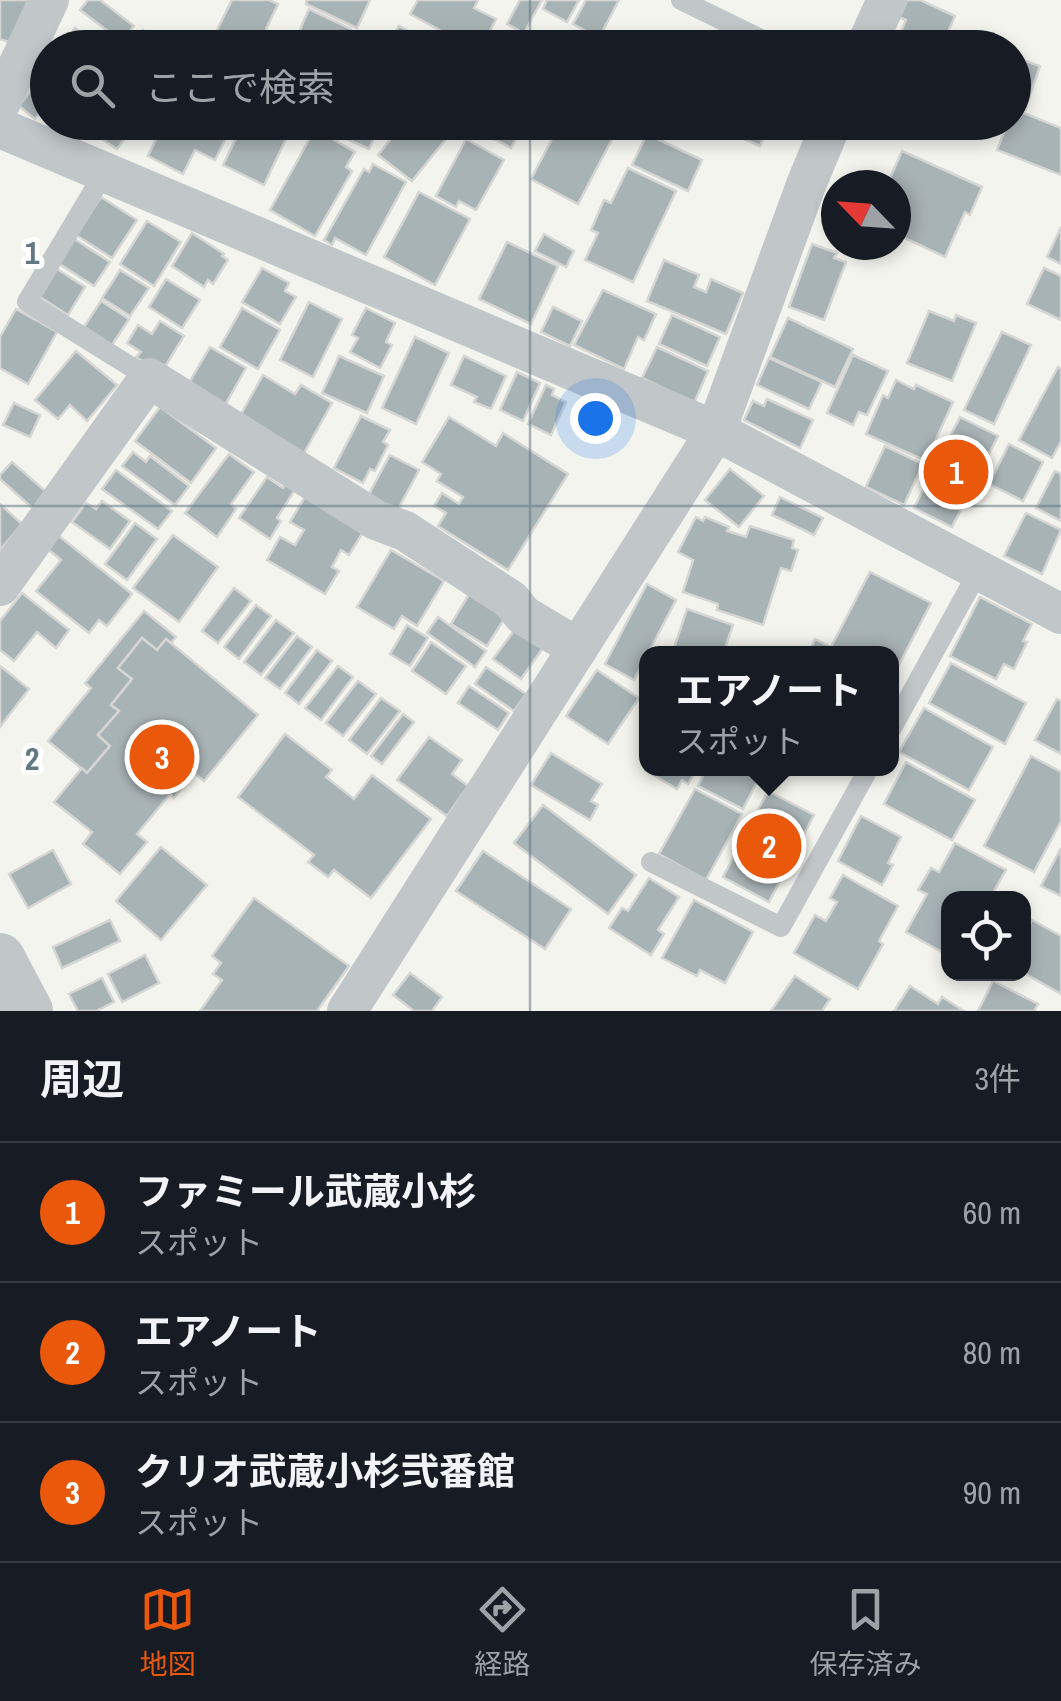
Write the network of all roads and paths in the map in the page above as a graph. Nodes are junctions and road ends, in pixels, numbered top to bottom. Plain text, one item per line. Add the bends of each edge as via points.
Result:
1 (49, 0) edge
2 (682, 0) edge
3 (887, 0) edge
4 (35, 30) edge
5 (743, 30) edge
6 (873, 30) edge
7 (30, 40) edge
8 (0, 104) edge
9 (0, 128) edge
10 (825, 140) edge
11 (104, 174) junction
12 (149, 378) junction
13 (716, 431) junction
14 (978, 572) junction
15 (0, 586) edge
16 (1061, 614) edge
17 (578, 648) junction
18 (899, 715) edge
19 (865, 776) edge
20 (651, 862) dead end
21 (0, 958) edge
22 (28, 1011) edge
23 (347, 1011) edge

1 - 4 street
2 - 5 lane
3 - 6 street
7 - 8 street
9 - 11 street
10 - 13 street
11 - 12 lane via 27,302
11 - 13 street
12 - 15 street
12 - 17 street via 376,520 405,531
13 - 14 street
13 - 17 street
14 - 16 street
14 - 18 lane
17 - 23 street
19 - 20 lane via 781,927
21 - 22 street

